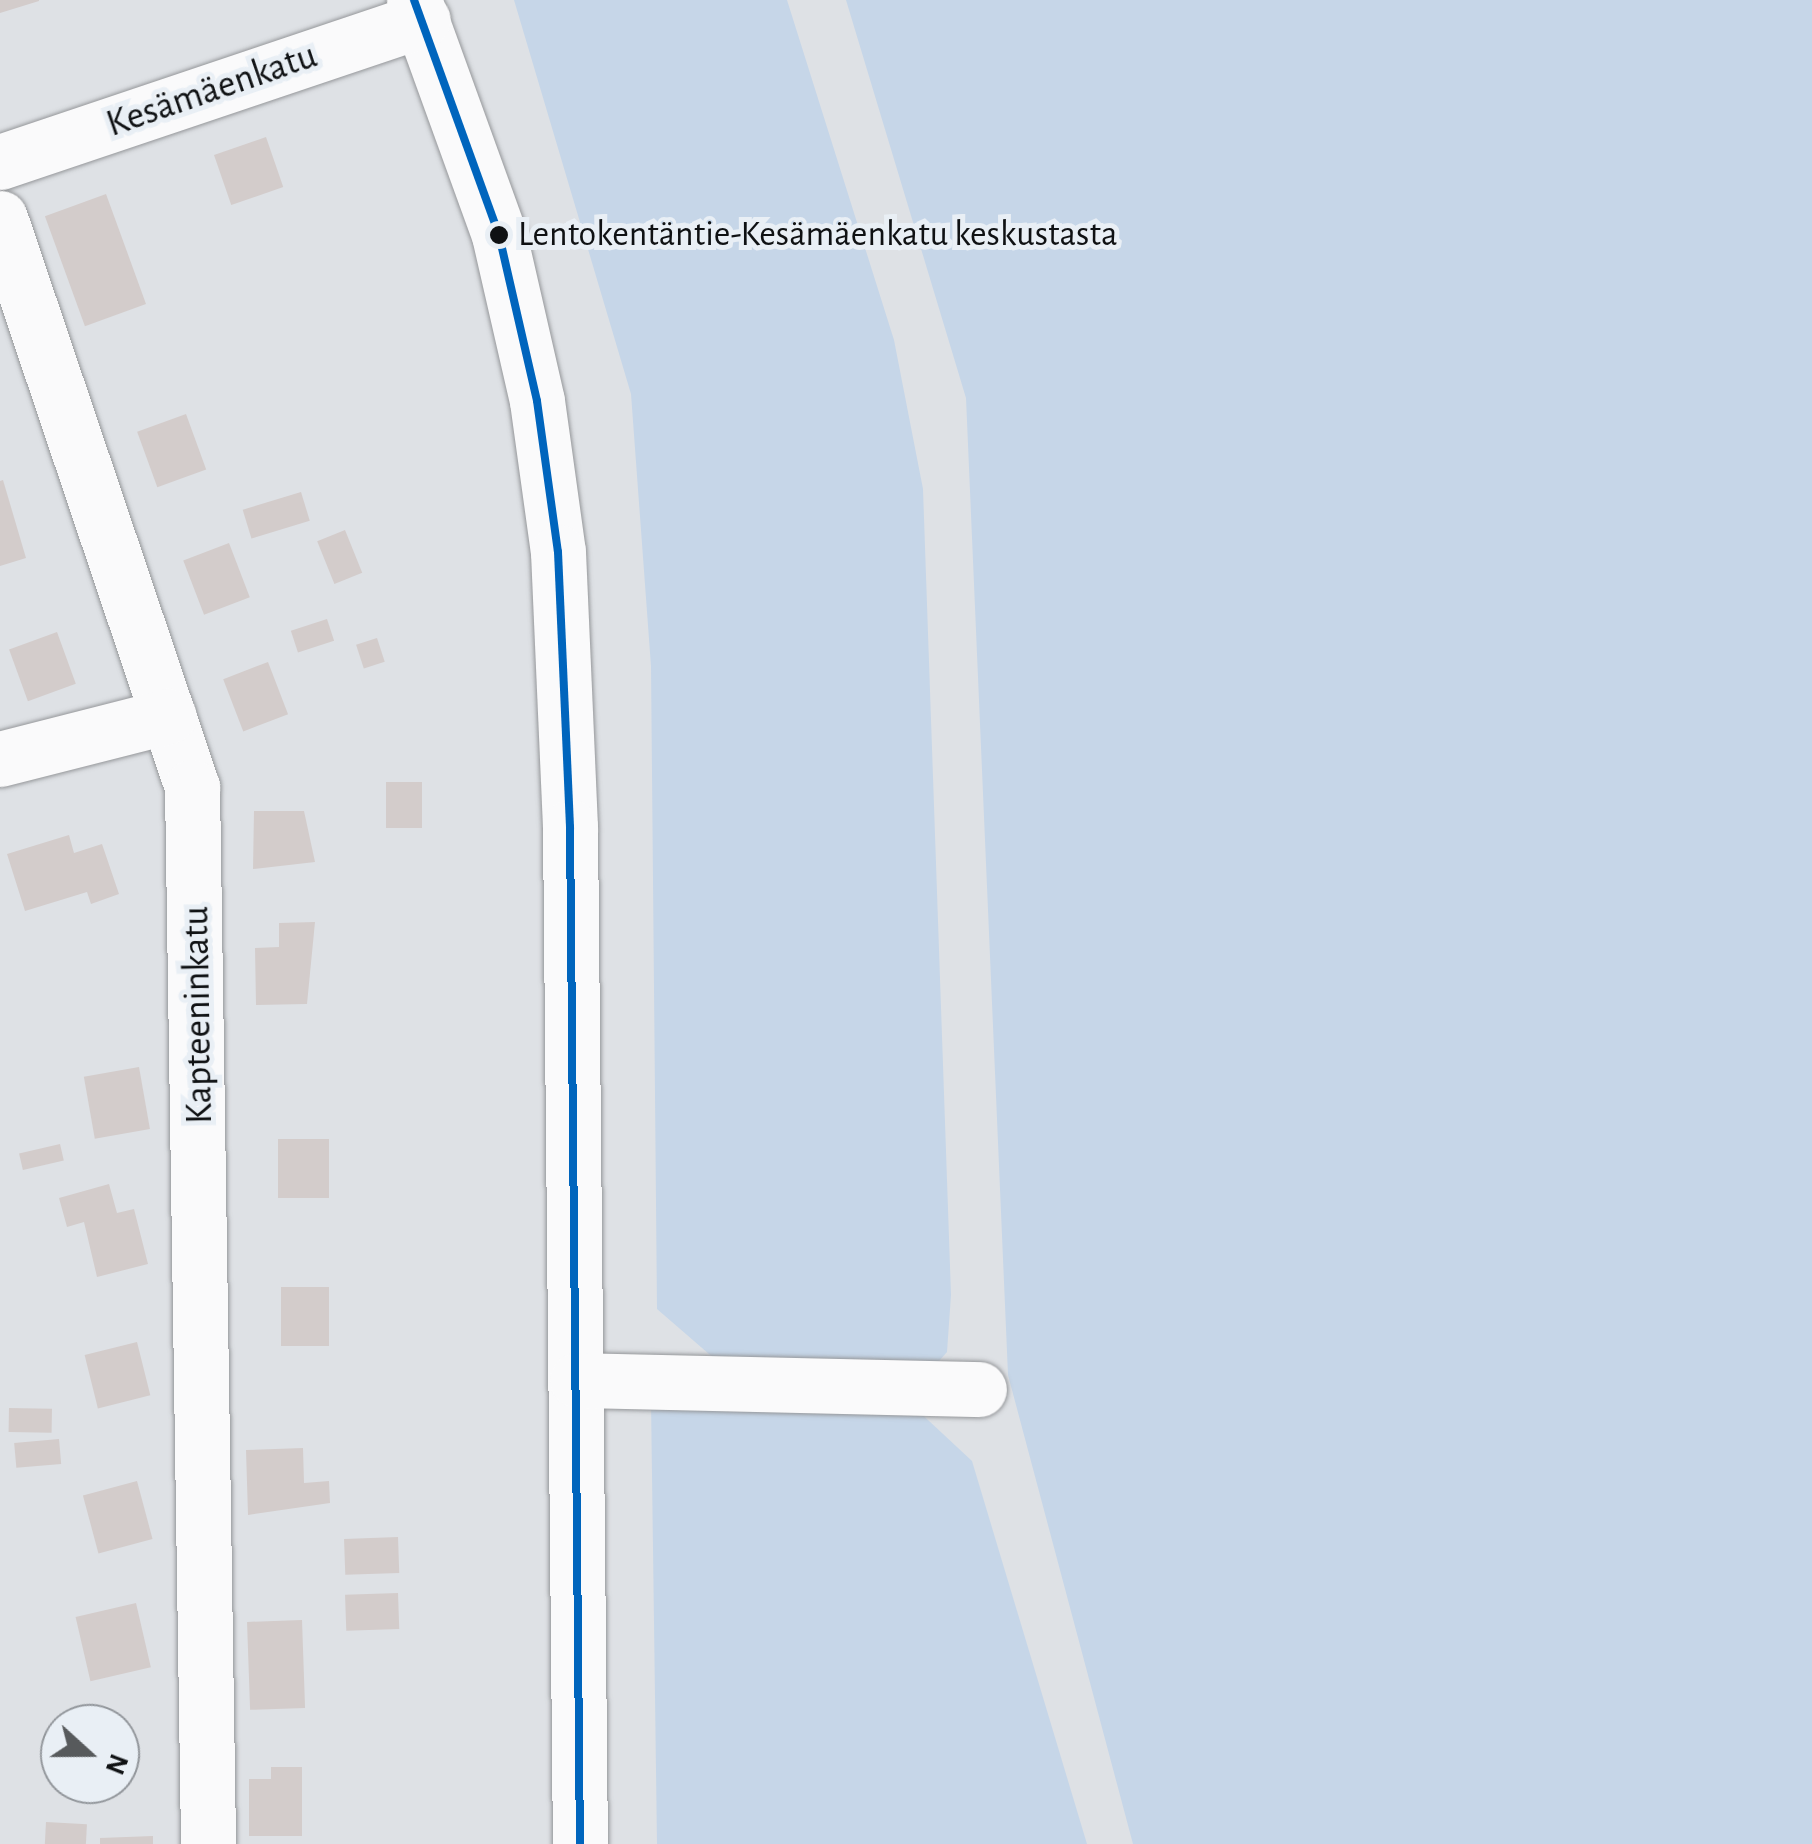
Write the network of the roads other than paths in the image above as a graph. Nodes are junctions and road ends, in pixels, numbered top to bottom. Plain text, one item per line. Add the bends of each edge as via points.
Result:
1 (419, 10) edge
2 (0, 162) edge
3 (0, 218) edge
4 (169, 716) junction
5 (0, 758) edge
6 (576, 1380) junction
7 (979, 1389) dead end
8 (208, 1844) edge
9 (580, 1844) edge

1 - 2 street, Kesämäenkatu
1 - 6 street via 499,235 537,401 558,552
3 - 4 street, Kapteeninkatu
4 - 5 street
4 - 8 street, Kapteeninkatu via 192,787 195,863
6 - 7 street
6 - 9 street

